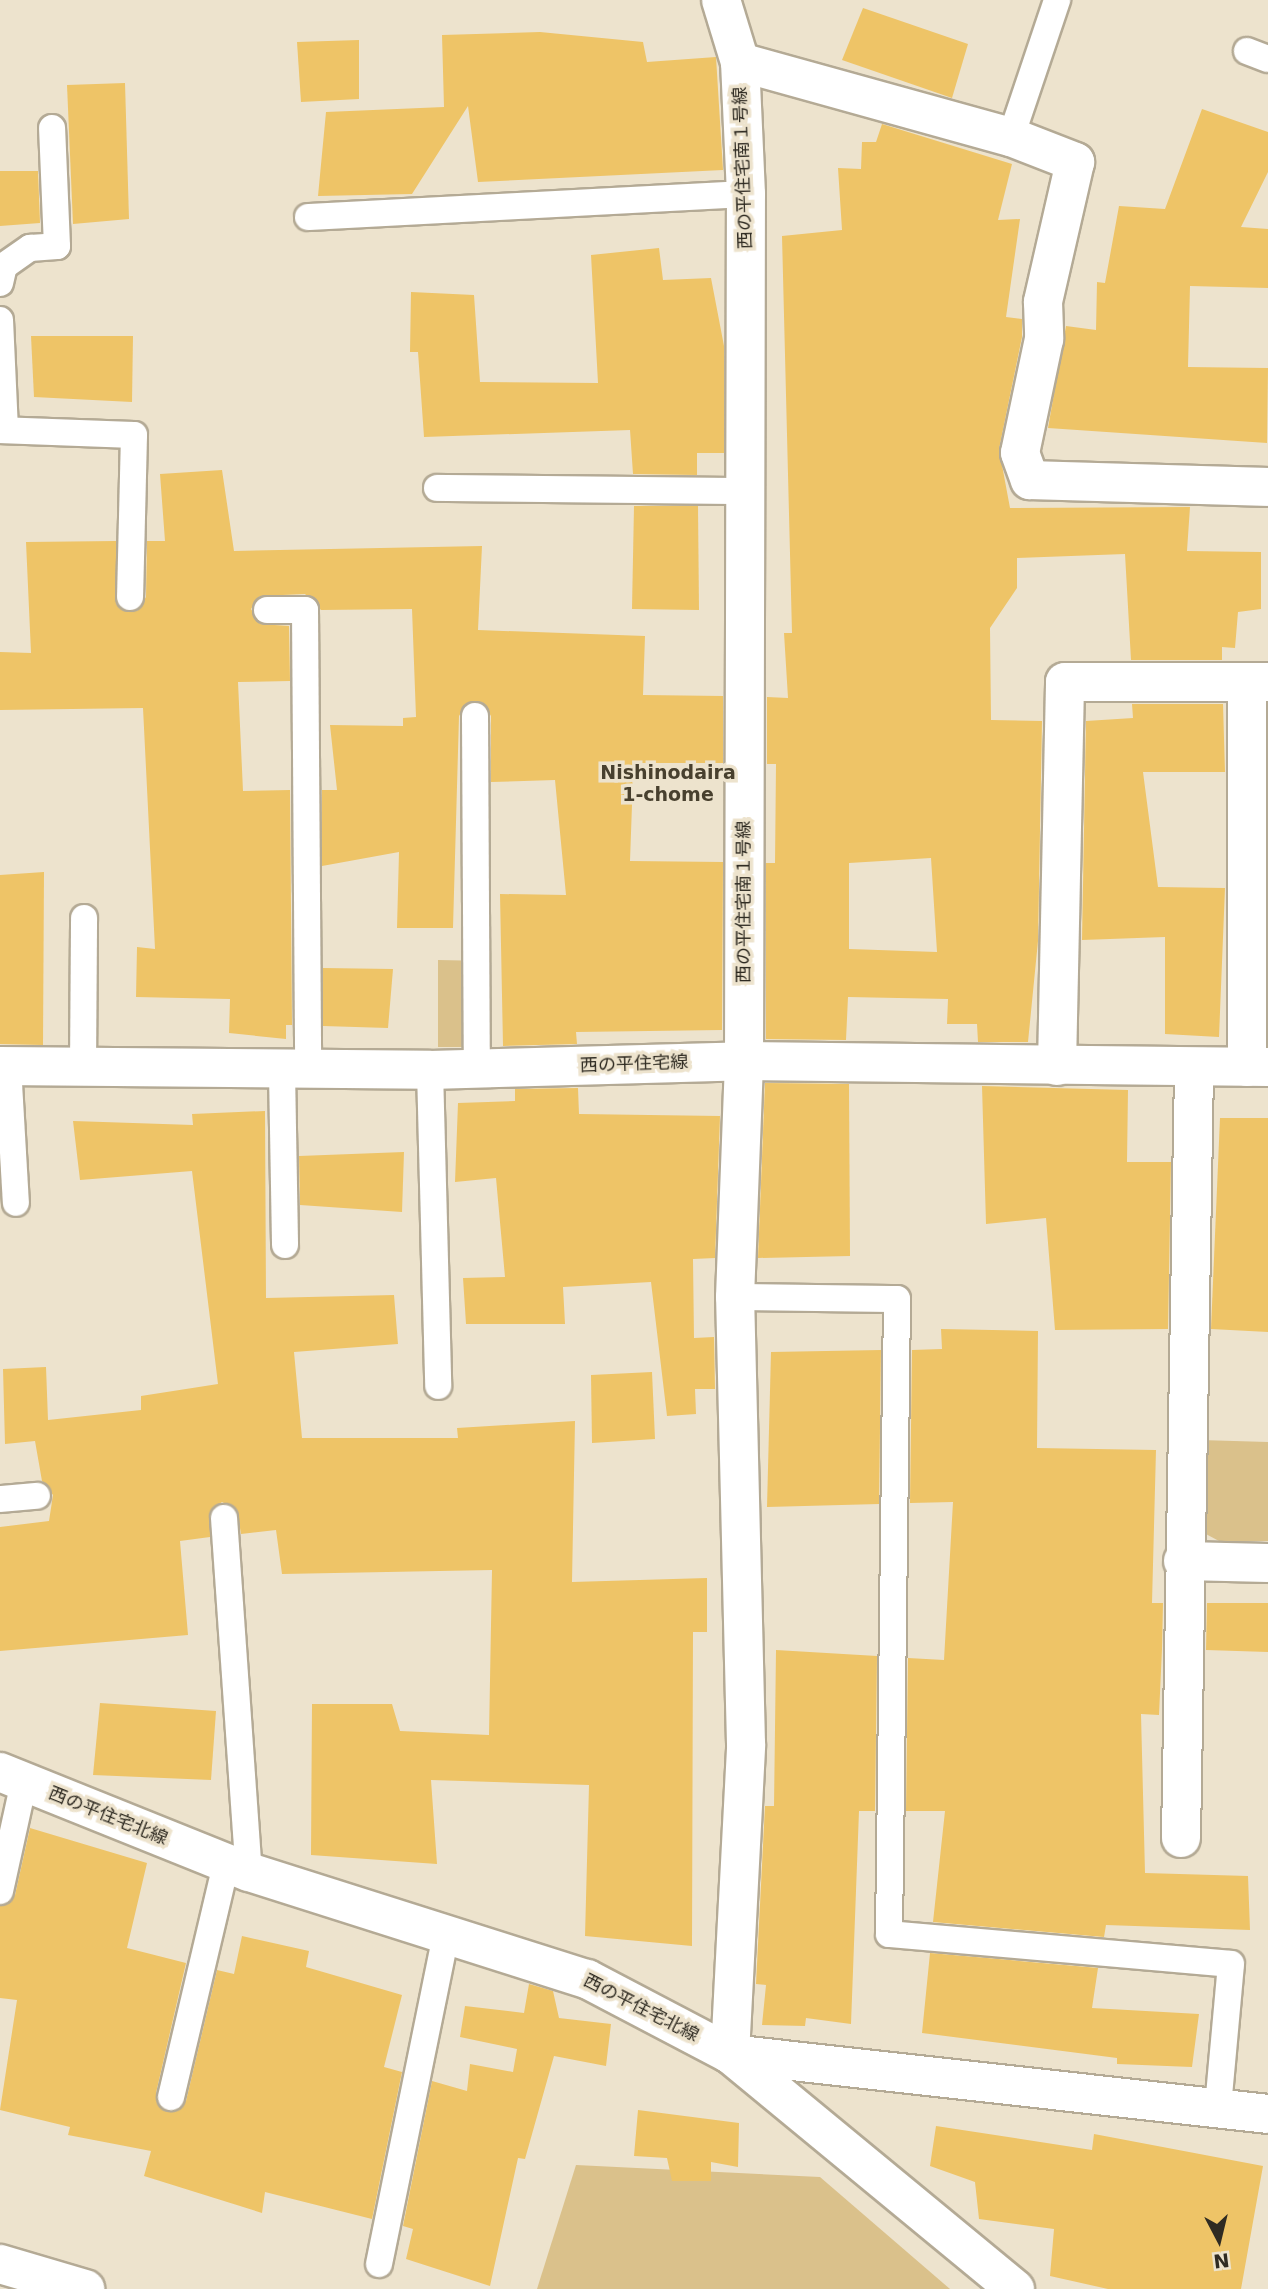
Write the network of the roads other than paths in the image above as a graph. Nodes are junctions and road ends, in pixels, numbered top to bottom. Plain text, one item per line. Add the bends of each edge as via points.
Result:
1 (721, 0) edge
2 (1057, 0) edge
3 (740, 62) junction
4 (52, 128) dead end
5 (1011, 137) junction
6 (746, 194) junction
7 (308, 217) dead end
8 (0, 283) edge
9 (0, 320) edge
10 (3, 430) edge
11 (1268, 487) edge
12 (437, 488) dead end
13 (745, 491) junction
14 (130, 597) dead end
15 (267, 610) dead end
16 (1258, 682) edge
17 (475, 716) dead end
18 (83, 918) dead end
19 (744, 1061) junction
20 (4, 1066) edge
21 (1057, 1066) junction
22 (1194, 1067) junction
23 (1257, 1067) edge
24 (477, 1068) junction
25 (83, 1069) junction
26 (295, 1070) junction
27 (430, 1070) junction
28 (16, 1203) dead end
29 (285, 1245) dead end
30 (735, 1297) junction
31 (438, 1386) dead end
32 (37, 1496) dead end
33 (0, 1499) edge
34 (224, 1518) dead end
35 (1183, 1560) junction
36 (1268, 1563) edge
37 (12, 1777) edge
38 (1181, 1838) dead end
39 (237, 1868) junction
40 (0, 1891) edge
41 (446, 1934) junction
42 (730, 2054) junction
43 (171, 2097) dead end
44 (1218, 2106) junction
45 (1268, 2114) edge
46 (0, 2264) edge
47 (379, 2264) dead end
48 (85, 2289) edge
49 (1014, 2289) edge

1 - 3 street
2 - 5 lane
3 - 5 street, 西の平住宅南１号線
3 - 6 street, 西の平住宅南１号線
4 - 8 lane via 57,246 30,248 4,266
5 - 11 street, 西の平住宅南１号線 via 1074,162 1043,302 1044,339 1020,453 1030,480
6 - 7 lane
6 - 13 street, 西の平住宅南１号線
9 - 10 lane
10 - 14 lane via 134,435
12 - 13 lane
13 - 19 street, 西の平住宅南１号線
15 - 26 lane via 305,610
16 - 21 street via 1065,682
16 - 23 street
17 - 24 lane
18 - 25 lane
19 - 21 street, 西の平住宅線
19 - 24 street, 西の平住宅線
19 - 30 street, 西の平住宅南１号線
20 - 25 street, 西の平住宅線
20 - 28 lane
21 - 22 street, 西の平住宅線
22 - 23 street, 西の平住宅線
22 - 35 street
24 - 27 street, 西の平住宅線
25 - 26 street, 西の平住宅線
26 - 27 street, 西の平住宅線
26 - 29 lane
27 - 31 lane
30 - 42 street, 西の平住宅南１号線 via 746,1744
30 - 44 lane via 897,1299 889,1934 1231,1964
32 - 33 lane
34 - 39 lane
35 - 36 street
35 - 38 street
37 - 39 street, 西の平住宅北線
37 - 40 lane
39 - 41 street, 西の平住宅北線
39 - 43 lane
41 - 42 street, 西の平住宅北線 via 587,1979
41 - 47 lane
42 - 44 street, 西の平住宅北線
42 - 49 street
44 - 45 street, 西の平住宅北線
46 - 48 street

